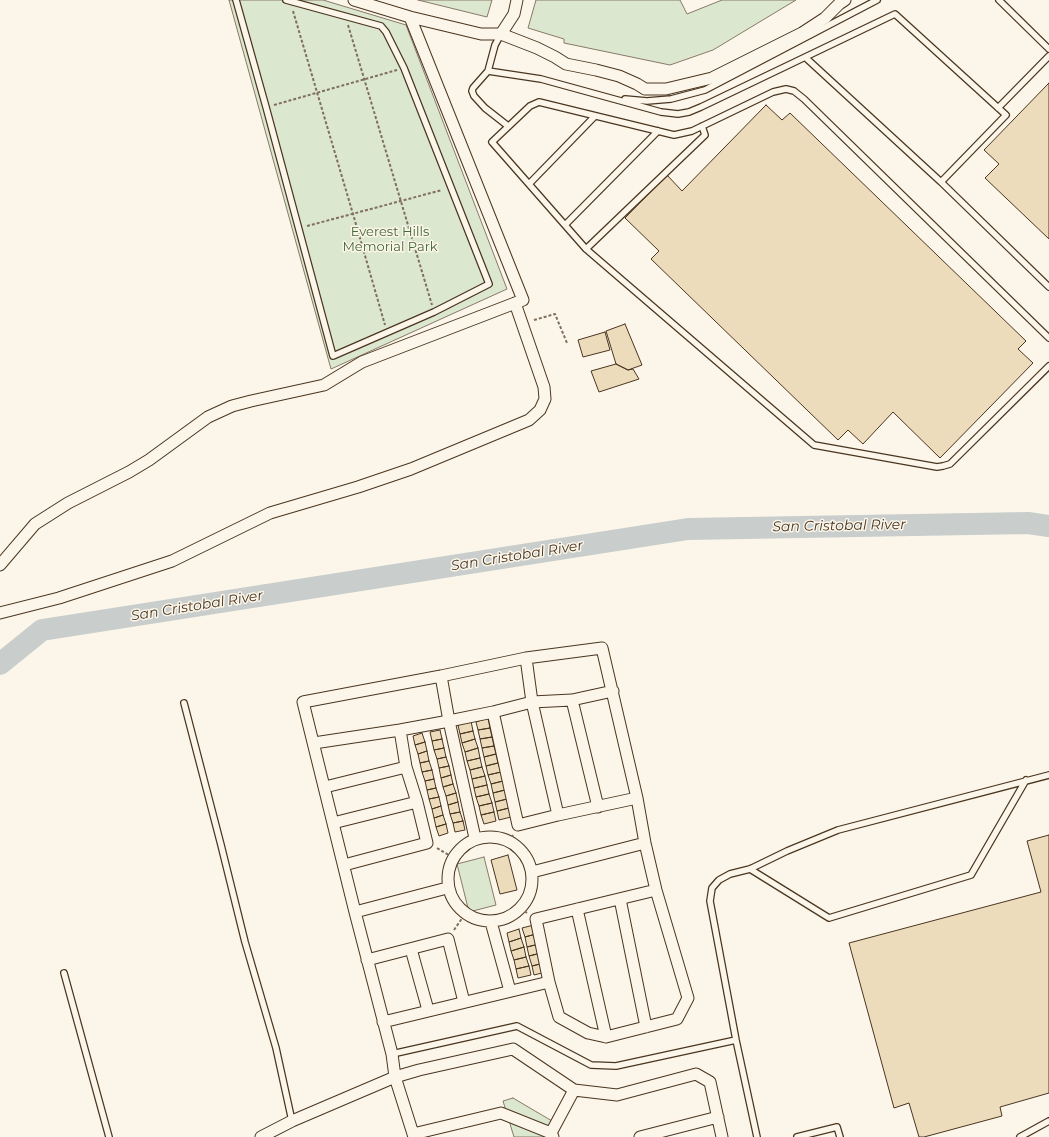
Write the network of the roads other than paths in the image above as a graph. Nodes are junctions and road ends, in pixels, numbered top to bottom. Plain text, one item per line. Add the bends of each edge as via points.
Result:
1 (236, 0) edge
2 (354, 0) edge
3 (517, 0) edge
4 (845, 0) edge
5 (877, 0) edge
6 (999, 0) edge
7 (288, 1) edge
8 (410, 17) junction
9 (501, 34) junction
10 (1049, 49) edge
11 (1049, 56) edge
12 (806, 58) junction
13 (488, 71) junction
14 (612, 98) junction
15 (998, 108) junction
16 (595, 116) junction
17 (508, 126) junction
18 (702, 126) junction
19 (658, 131) junction
20 (941, 182) junction
21 (529, 184) junction
22 (565, 225) junction
23 (586, 249) junction
24 (1049, 287) edge
25 (519, 301) junction
26 (1049, 338) edge
27 (1049, 366) edge
28 (0, 565) edge
29 (0, 613) edge
30 (526, 658) junction
31 (441, 676) junction
32 (612, 691) junction
33 (572, 700) junction
34 (532, 702) junction
35 (184, 703) dead end
36 (493, 712) junction
37 (449, 721) junction
38 (400, 730) junction
39 (314, 743) junction
40 (406, 767) junction
41 (1049, 775) edge
42 (1026, 780) junction
43 (325, 787) junction
44 (637, 798) junction
45 (417, 802) junction
46 (598, 807) junction
47 (558, 815) junction
48 (332, 823) junction
49 (475, 838) junction
50 (645, 843) junction
51 (344, 865) junction
52 (750, 869) junction
53 (532, 872) junction
54 (447, 888) junction
55 (656, 890) junction
56 (620, 899) junction
57 (577, 908) junction
58 (355, 912) junction
59 (491, 922) junction
60 (411, 949) junction
61 (367, 960) junction
62 (64, 973) dead end
63 (549, 982) junction
64 (510, 991) junction
65 (464, 1002) junction
66 (428, 1010) junction
67 (383, 1022) junction
68 (646, 1027) junction
69 (606, 1037) junction
70 (736, 1040) junction
71 (392, 1054) junction
72 (395, 1077) junction
73 (574, 1090) junction
74 (718, 1117) junction
75 (292, 1121) junction
76 (1049, 1121) edge
77 (414, 1135) edge
78 (552, 1135) edge
79 (109, 1137) edge
80 (262, 1137) edge
81 (640, 1137) edge
82 (722, 1137) edge
83 (757, 1137) edge
84 (797, 1137) edge
85 (840, 1137) edge
86 (1020, 1137) edge

1 - 7 lane via 333,356 434,312 489,284 404,68 386,32 381,26
2 - 8 street
3 - 9 street via 514,14
4 - 9 street via 825,18 802,33 712,78 666,89 645,89 618,76 566,64 537,48
5 - 14 lane via 705,90 671,99 647,101
6 - 10 lane
8 - 9 street via 481,34
8 - 25 street
9 - 13 lane via 495,45
11 - 15 lane
12 - 14 lane via 689,112 665,112
12 - 15 lane via 895,14
12 - 20 lane
13 - 14 lane via 541,79
13 - 17 lane via 473,88 474,96
15 - 20 lane via 1006,115
16 - 17 lane via 539,102 530,106
16 - 19 lane
16 - 21 lane
17 - 21 lane via 492,142
18 - 19 lane via 674,135
18 - 23 lane via 705,135
18 - 26 lane via 773,92 786,89 794,91
19 - 22 lane
20 - 24 lane
21 - 22 lane
22 - 23 lane
23 - 27 lane via 814,445 937,467 950,464
25 - 28 street via 362,362 324,385 244,402 208,417 149,460 68,503 35,524
25 - 29 street via 544,387 545,399 540,410 530,420 411,469 270,513 172,561 59,598
30 - 31 street
30 - 32 street via 602,648
30 - 34 street
31 - 37 street
31 - 39 street via 303,702
32 - 33 street
32 - 44 street
33 - 34 street
33 - 46 street
34 - 36 street
34 - 47 street
35 - 75 lane via 245,942 276,1048
36 - 37 street
36 - 47 street via 518,825
37 - 38 street
37 - 49 street
38 - 39 street
38 - 40 street
39 - 43 street
40 - 43 street
40 - 45 street
41 - 42 lane
42 - 52 lane via 838,830
42 - 52 lane via 971,875 829,918
43 - 48 street
44 - 46 street
44 - 50 street
45 - 48 street
45 - 51 street via 427,843
46 - 47 street
48 - 51 street
49 - 53 street via 493,836 510,841 525,854
49 - 54 street via 452,857
50 - 53 street
50 - 55 street
51 - 58 street
52 - 70 lane via 719,880 712,888 710,901
53 - 59 street via 532,885 528,898 521,908
54 - 58 street
54 - 59 street via 454,903 465,914 477,920
55 - 56 street
55 - 68 street via 688,998 677,1019
56 - 57 street
56 - 68 street
57 - 63 street via 536,919
57 - 69 street
58 - 61 street
59 - 64 street
60 - 61 street
60 - 65 street via 448,939
60 - 66 street
61 - 67 street
62 - 79 lane
63 - 64 street
63 - 69 street via 559,1017 588,1033
64 - 65 street
65 - 66 street
66 - 67 street
67 - 71 street
68 - 69 street
70 - 71 lane via 616,1066 591,1065 517,1026
70 - 83 lane
71 - 72 street
72 - 73 street via 513,1049
72 - 75 street
72 - 77 street
73 - 74 street via 617,1095 696,1074 710,1082
73 - 78 street
74 - 81 street
74 - 82 street
75 - 80 street
76 - 86 lane
77 - 78 street via 501,1112
84 - 85 lane via 836,1127

